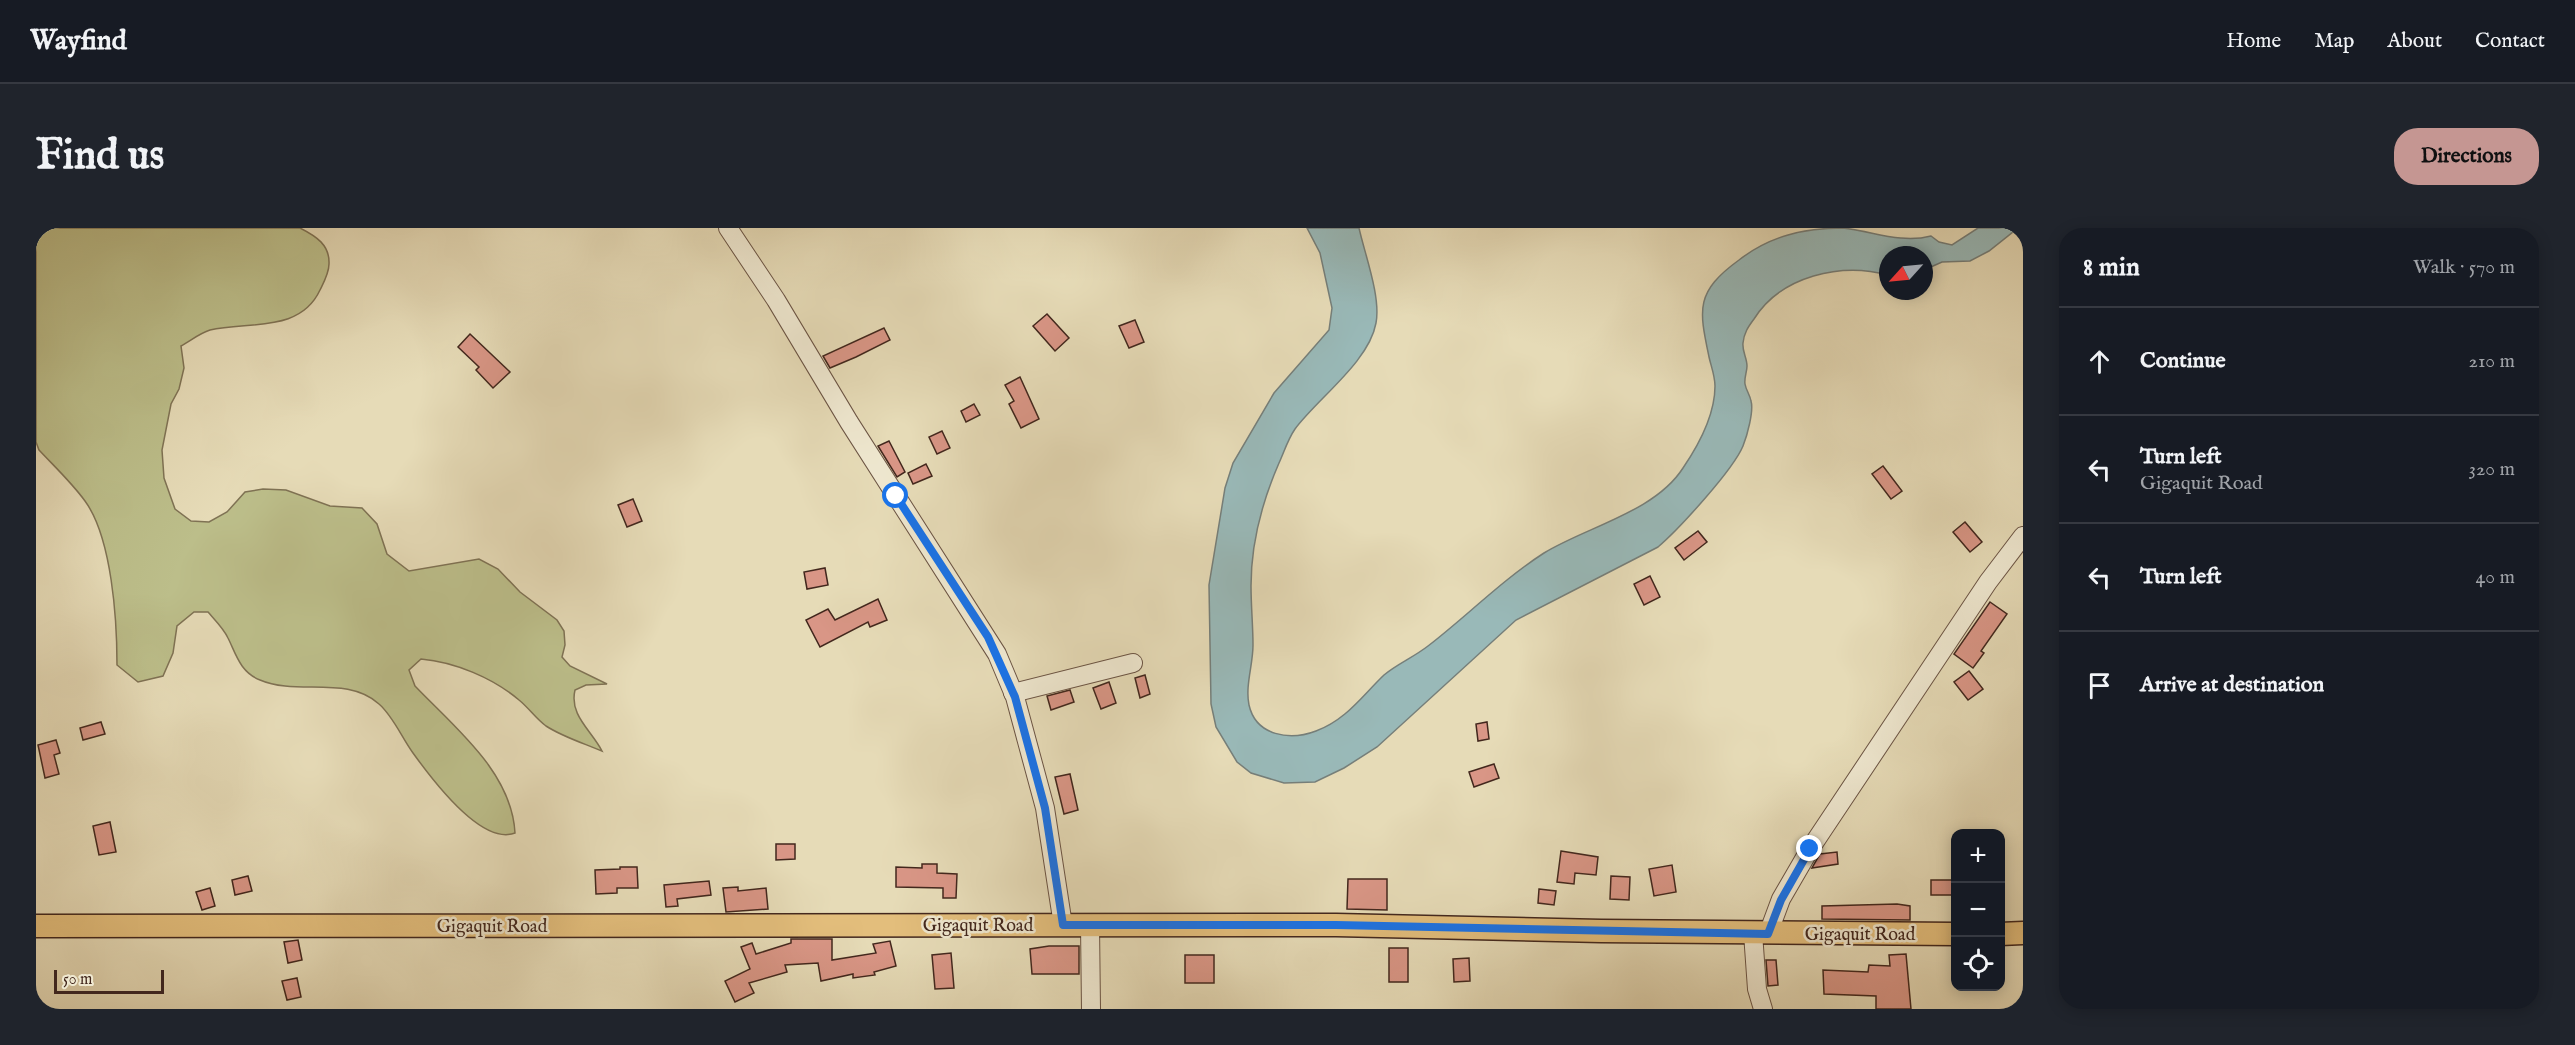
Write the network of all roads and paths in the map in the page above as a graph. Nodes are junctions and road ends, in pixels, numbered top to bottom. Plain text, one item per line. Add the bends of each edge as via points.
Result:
1 (728, 228) edge
2 (2023, 536) edge
3 (1132, 663) dead end
4 (1014, 693) junction
5 (1063, 925) junction
6 (1090, 925) junction
7 (36, 926) edge
8 (2023, 933) edge
9 (1761, 934) junction
10 (1951, 934) edge
11 (2005, 934) edge
12 (1091, 1009) edge
13 (1763, 1009) edge

1 - 4 street via 988,637
2 - 9 street via 1988,582 1810,849
3 - 4 street
4 - 5 street via 1045,808
5 - 6 main road, Gigaquit Road
5 - 7 main road, Gigaquit Road
6 - 9 main road, Gigaquit Road via 1336,925
6 - 12 street
8 - 11 main road
9 - 10 main road, Gigaquit Road
9 - 13 street via 1757,989

